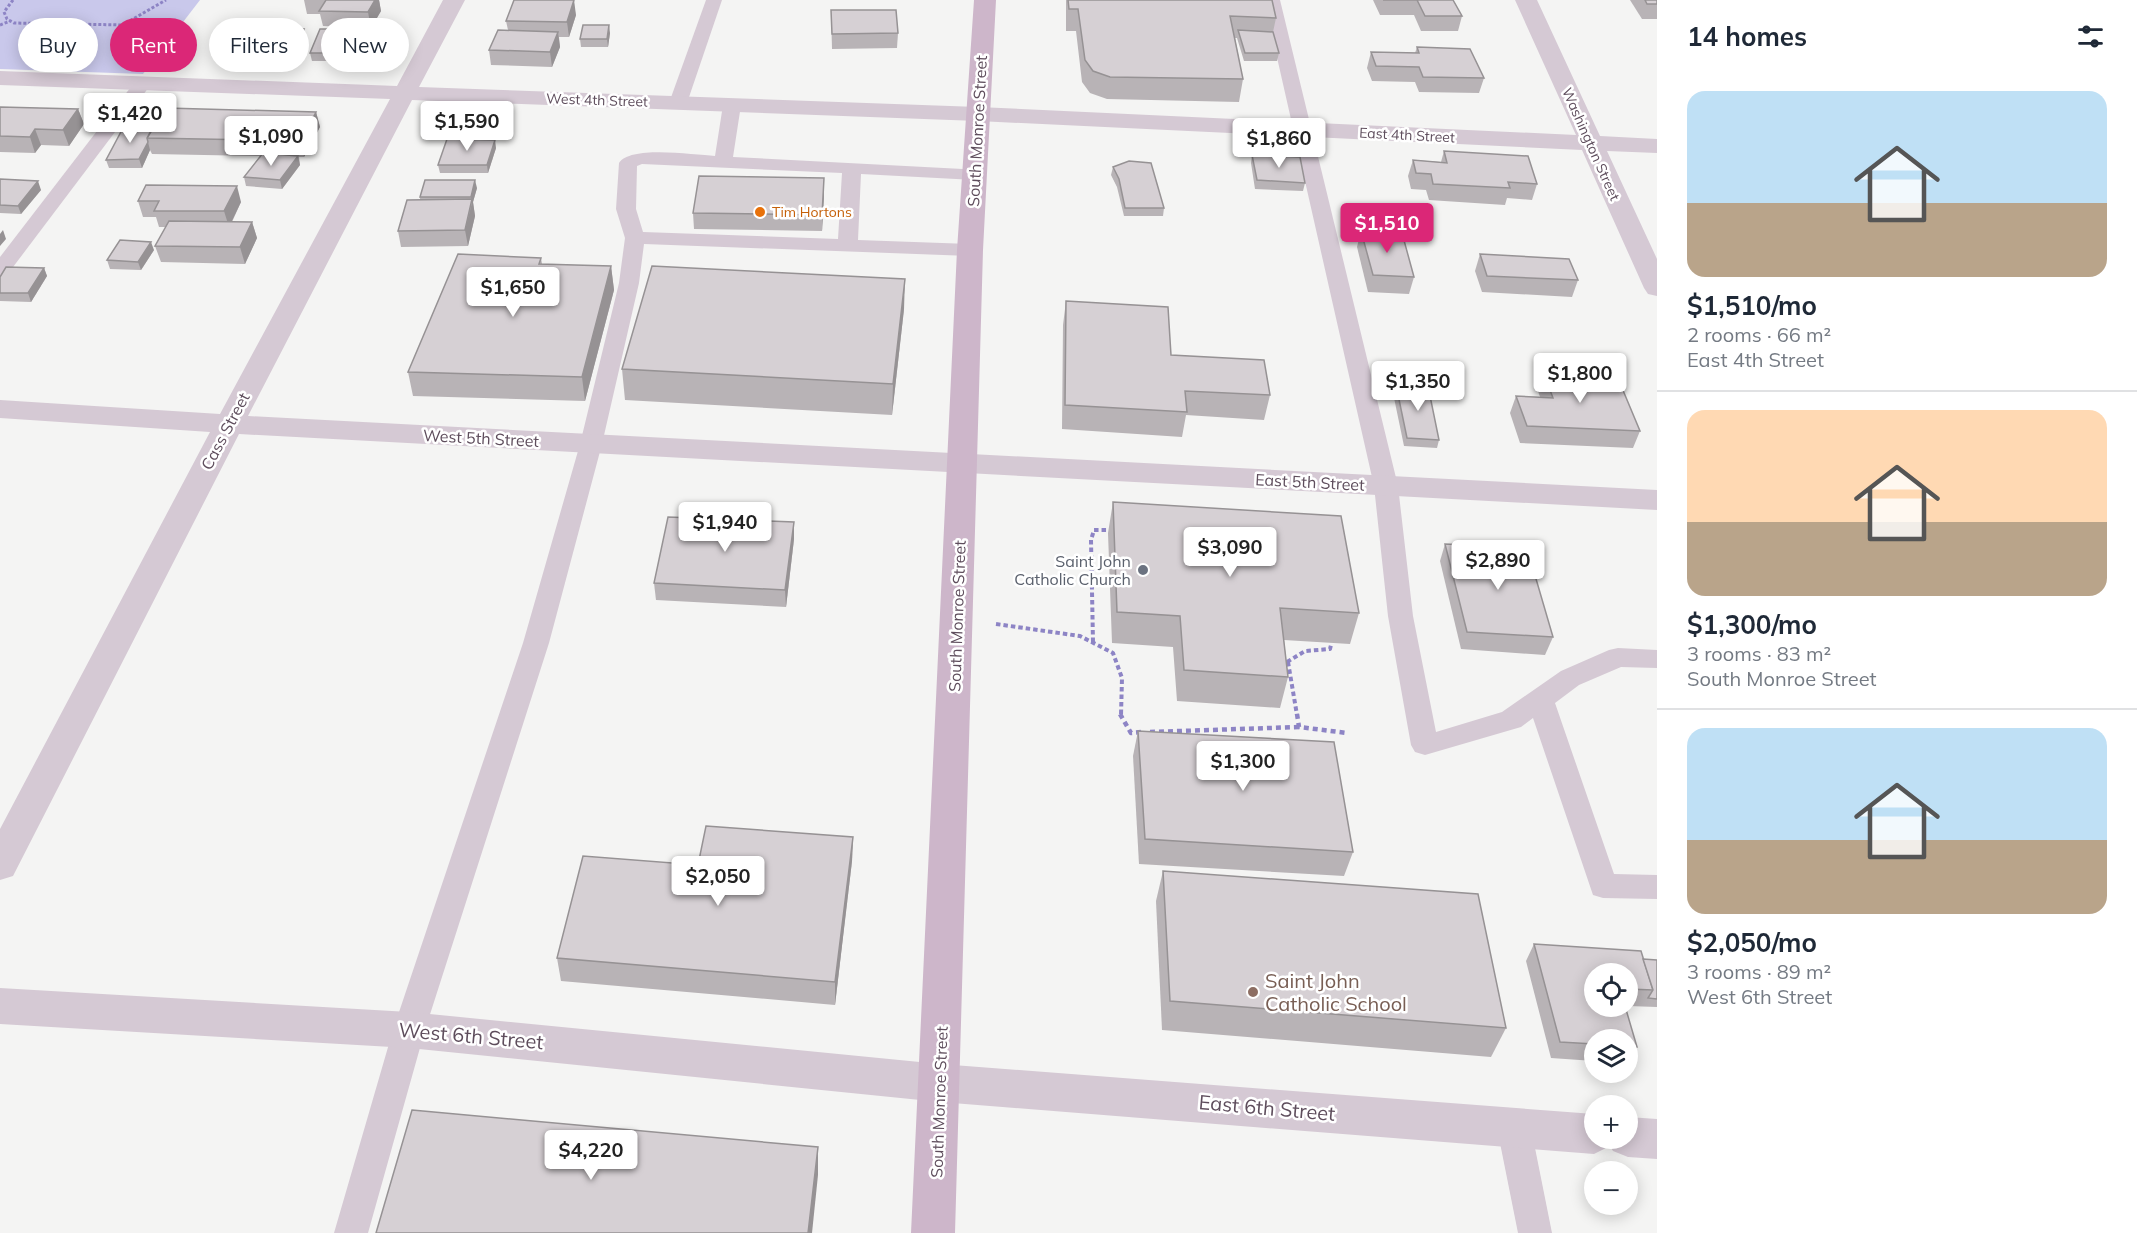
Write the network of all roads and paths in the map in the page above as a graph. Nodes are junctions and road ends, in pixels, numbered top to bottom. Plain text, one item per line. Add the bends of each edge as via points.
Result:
1 (13, 0) edge
2 (166, 0) edge
3 (454, 0) edge
4 (714, 0) edge
5 (985, 0) edge
6 (1272, 0) edge
7 (1526, 0) edge
8 (134, 18) edge
9 (10, 21) junction
10 (110, 24) edge
11 (0, 25) edge
12 (0, 78) edge
13 (143, 83) junction
14 (404, 93) junction
15 (678, 103) junction
16 (732, 105) junction
17 (978, 114) junction
18 (1304, 130) junction
19 (1590, 143) junction
20 (1657, 146) edge
21 (723, 162) junction
22 (852, 168) junction
23 (975, 174) junction
24 (635, 238) junction
25 (848, 245) junction
26 (970, 250) junction
27 (0, 271) edge
28 (1657, 288) edge
29 (0, 409) edge
30 (229, 424) junction
31 (591, 444) junction
32 (962, 463) junction
33 (1386, 486) junction
34 (1657, 500) edge
35 (1116, 530) edge
36 (957, 618) junction
37 (1094, 643) junction
38 (1331, 645) edge
39 (1278, 659) edge
40 (1657, 659) edge
41 (1288, 662) junction
42 (1540, 699) junction
43 (1299, 727) junction
44 (1347, 733) dead end
45 (0, 865) edge
46 (1657, 887) edge
47 (0, 1006) edge
48 (409, 1030) junction
49 (940, 1083) junction
50 (1514, 1128) junction
51 (1584, 1133) edge
52 (1638, 1138) edge
53 (1657, 1139) edge
54 (351, 1233) edge
55 (933, 1233) edge
56 (1535, 1233) edge

1 - 9 path via 4,12
2 - 8 path
3 - 14 street, Cass Street
4 - 15 lane
5 - 17 main road, South Monroe Street
6 - 18 lane
7 - 19 street, Washington Street
9 - 10 path via 28,25
9 - 11 path
12 - 13 street, West 4th Street
13 - 14 street, West 4th Street
13 - 27 lane
14 - 15 street, West 4th Street
14 - 30 street, Cass Street
15 - 16 street, West 4th Street
16 - 17 street, West 4th Street
16 - 21 lane
17 - 18 street, East 4th Street
17 - 23 main road, South Monroe Street
18 - 19 street, East 4th Street
18 - 33 lane
19 - 20 street, East 4th Street
19 - 28 street, Washington Street
21 - 22 lane
21 - 24 lane via 640,158 628,163 626,209
22 - 23 lane
22 - 25 lane
23 - 26 main road, South Monroe Street
24 - 25 lane
24 - 31 lane via 629,284
25 - 26 lane
26 - 32 main road, South Monroe Street
29 - 30 street, West 5th Street
30 - 31 street, West 5th Street
30 - 45 street, Cass Street
31 - 32 street, West 5th Street
31 - 48 lane via 536,643
32 - 33 street, East 5th Street
32 - 36 main road, South Monroe Street
33 - 34 street, East 5th Street
33 - 42 lane via 1393,560 1425,745 1511,720
35 - 37 path via 1094,530 1091,540
36 - 37 path via 1080,636
36 - 49 main road, South Monroe Street
37 - 43 path via 1113,653 1122,678 1120,712 1131,733
38 - 41 path via 1330,649 1305,651
39 - 41 path
40 - 42 lane via 1618,657 1570,678
41 - 43 path
42 - 46 lane via 1603,886
43 - 44 path
47 - 48 street, West 6th Street
48 - 49 street, West 6th Street
48 - 54 lane
49 - 50 street, East 6th Street
49 - 55 main road, South Monroe Street
50 - 51 street, East 6th Street
50 - 56 lane
52 - 53 street

